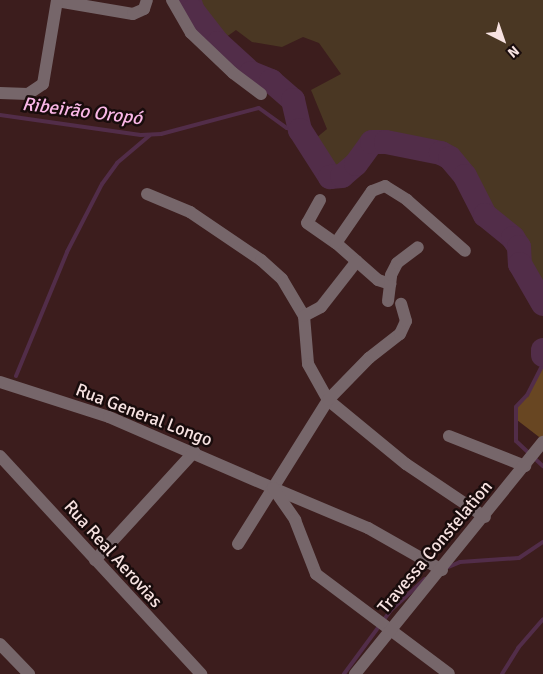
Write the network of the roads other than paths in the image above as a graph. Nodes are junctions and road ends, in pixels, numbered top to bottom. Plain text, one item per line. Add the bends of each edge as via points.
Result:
1 (57, 0) edge
2 (147, 0) edge
3 (172, 0) edge
4 (0, 93) edge
5 (261, 94) dead end
6 (147, 194) dead end
7 (320, 200) dead end
8 (336, 243) junction
9 (418, 247) dead end
10 (465, 251) dead end
11 (357, 262) junction
12 (390, 284) junction
13 (388, 301) dead end
14 (401, 304) dead end
15 (304, 316) junction
16 (0, 382) edge
17 (328, 400) junction
18 (449, 436) dead end
19 (543, 442) edge
20 (194, 452) junction
21 (0, 456) edge
22 (525, 466) junction
23 (273, 488) junction
24 (485, 517) junction
25 (238, 544) dead end
26 (96, 560) junction
27 (442, 570) junction
28 (388, 631) junction
29 (0, 644) edge
30 (29, 674) edge
31 (201, 674) edge
32 (355, 674) edge
33 (449, 674) edge

1 - 2 street via 133,14 144,9
1 - 4 street via 44,84 28,94
3 - 5 street via 191,32 233,73
6 - 15 street via 190,212 261,260 282,279
7 - 8 street via 307,223
8 - 10 street via 372,192 385,186 407,200
8 - 11 street
9 - 12 street via 397,263
11 - 12 street via 378,280
11 - 15 street via 322,308
12 - 13 street
14 - 17 street via 406,320 400,334 369,358
15 - 17 street via 308,364
16 - 20 street, Rua General Longo via 109,417
17 - 23 street
17 - 24 street via 406,464
18 - 22 street
19 - 22 street, Travessa Constelation
20 - 23 street, Rua General Longo
20 - 26 street
21 - 26 street, Rua Real Aerovias
22 - 24 street, Travessa Constelation
23 - 25 street
23 - 27 street, Rua General Longo via 368,528
23 - 28 street via 296,520 316,574
24 - 27 street, Travessa Constelation
26 - 31 street, Rua Real Aerovias
27 - 28 street, Travessa Constelation
28 - 32 street, Travessa Constelation
28 - 33 street
29 - 30 street

